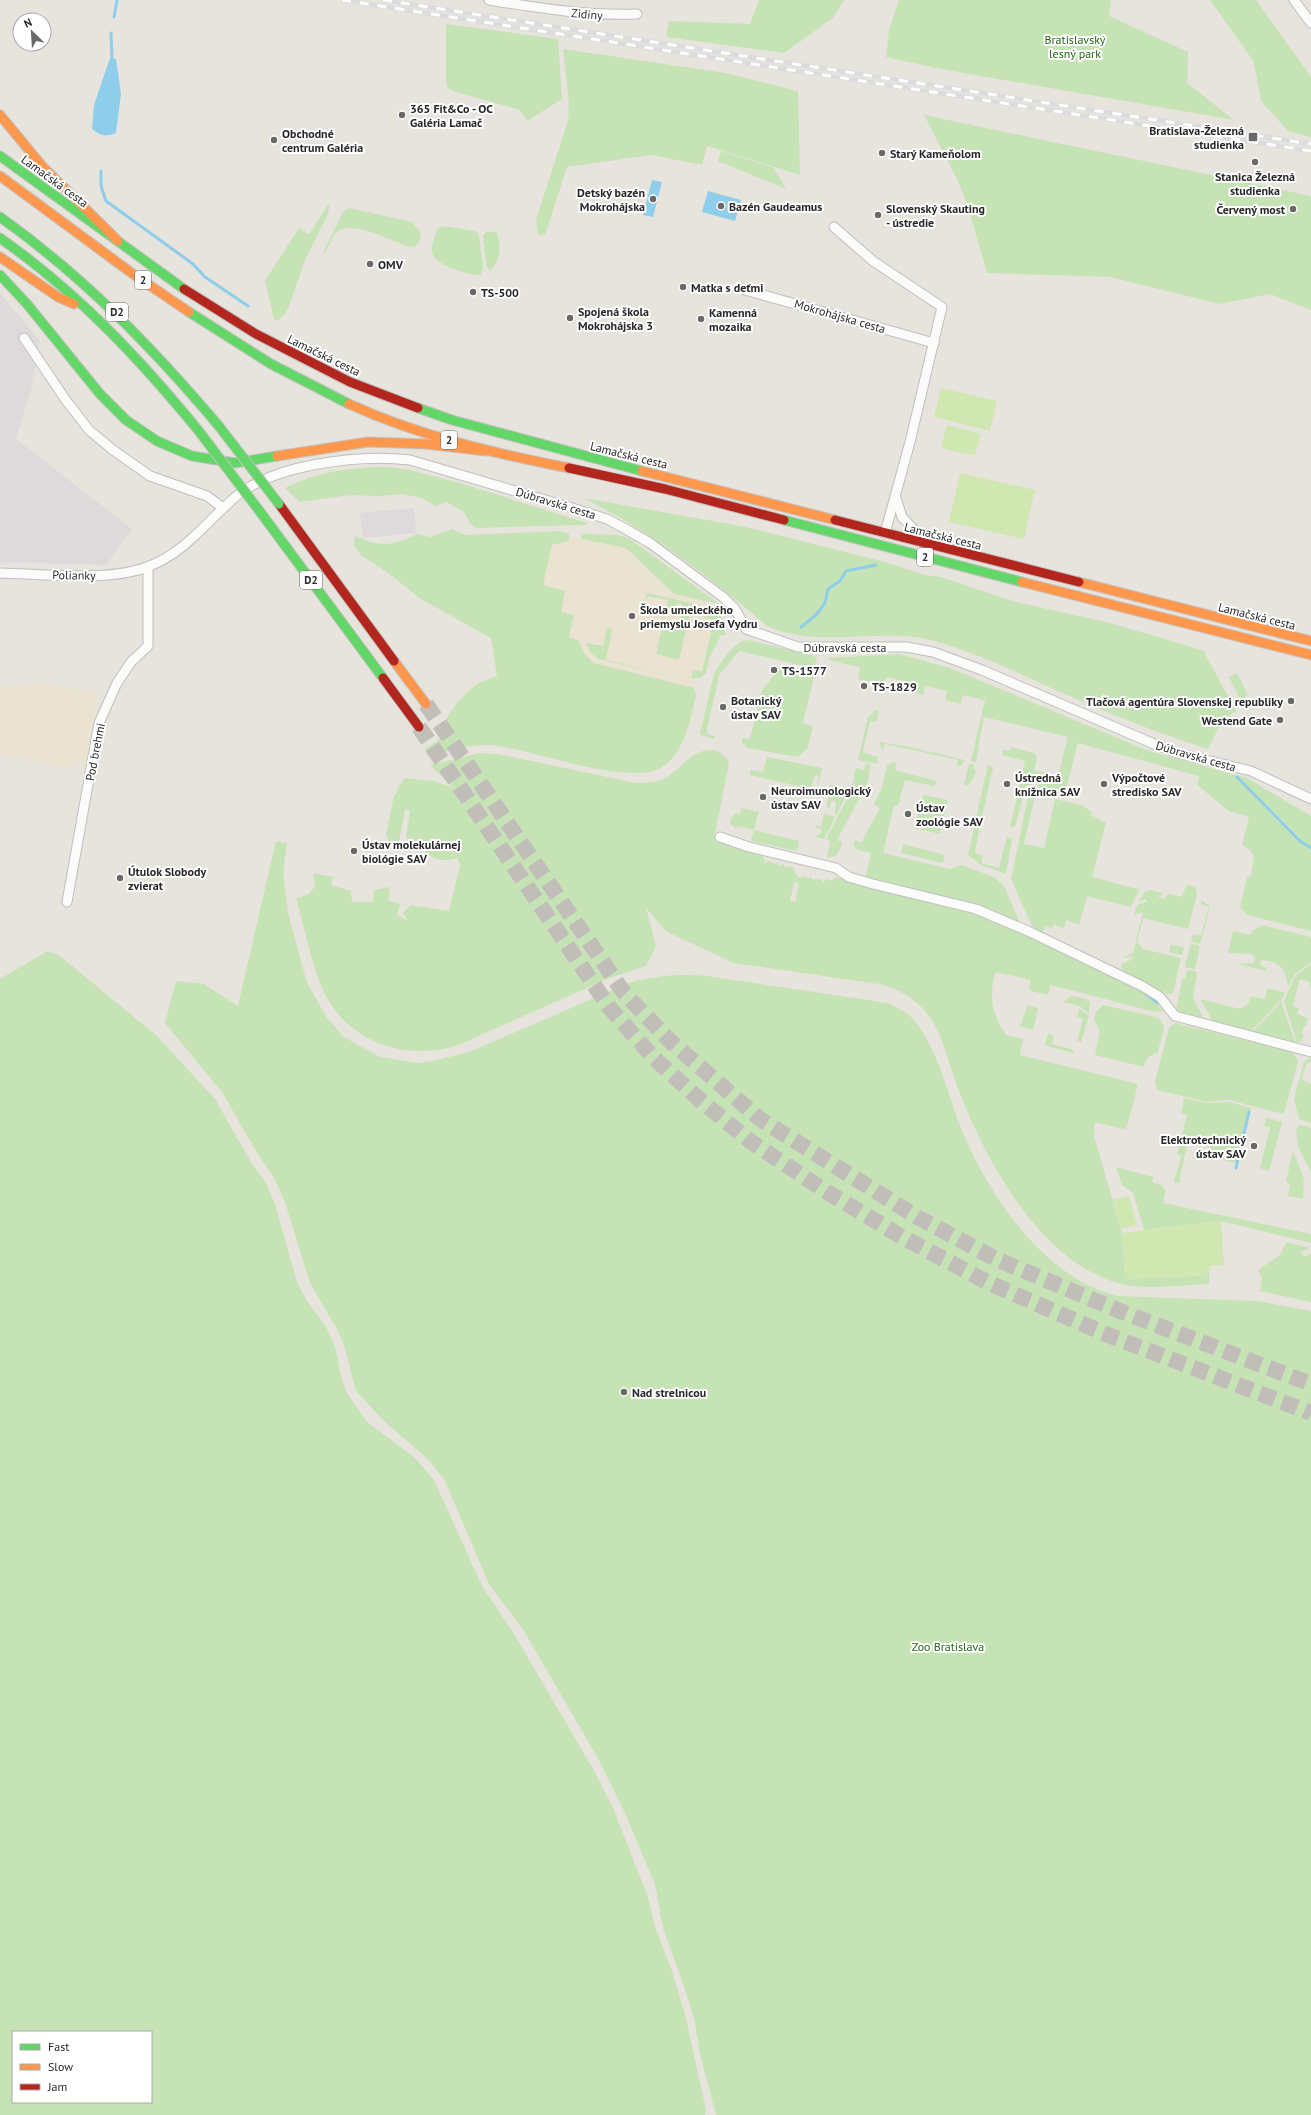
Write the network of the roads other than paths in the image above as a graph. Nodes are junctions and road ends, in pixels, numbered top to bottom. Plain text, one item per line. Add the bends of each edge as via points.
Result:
1 (489, 0) edge
2 (1294, 0) edge
3 (637, 14) dead end
4 (1311, 23) edge
5 (0, 115) edge
6 (0, 156) edge
7 (0, 176) edge
8 (0, 217) edge
9 (834, 227) dead end
10 (0, 238) edge
11 (118, 241) junction
12 (0, 257) edge
13 (0, 275) edge
14 (745, 290) dead end
15 (89, 311) junction
16 (24, 338) dead end
17 (934, 343) junction
18 (486, 451) junction
19 (896, 496) junction
20 (223, 508) junction
21 (884, 533) junction
22 (927, 543) junction
23 (888, 547) junction
24 (148, 567) junction
25 (0, 573) edge
26 (1311, 642) edge
27 (1311, 655) edge
28 (426, 704) tunnel mouth
29 (419, 728) tunnel mouth
30 (1311, 799) edge
31 (720, 837) dead end
32 (67, 902) dead end
33 (1311, 1052) edge

1 - 3 street, Zidiny via 563,12 610,16
2 - 4 street
5 - 11 main road via 43,167
6 - 11 main road, Lamačská cesta / 2
7 - 18 main road, Lamačská cesta / 2 via 179,306 259,358 369,413
8 - 28 main road, D2, bridge via 61,262 104,299 167,364 279,504
9 - 17 street via 873,261 942,307
10 - 15 main road, D2 via 50,276
11 - 21 main road, Lamačská cesta / 2 via 221,314 350,382 452,420
12 - 15 main road via 58,298
13 - 18 main road via 33,310 67,356 105,400 137,428 187,455 235,463 368,442 426,444
14 - 17 street, Mokrohájska cesta
15 - 29 main road, D2, bridge via 155,379 198,430
16 - 20 street via 89,430 150,476 207,496
17 - 19 street
18 - 23 main road, Lamačská cesta / 2 via 630,480
19 - 21 street
19 - 22 street via 902,517
20 - 24 street, Dúbravská cesta via 174,553
20 - 30 street, Dúbravská cesta via 256,482 293,470 360,458 386,457 410,460 607,519 650,543 723,597 735,609 746,629 798,647 906,647 932,652 964,663 1171,751 1251,771
21 - 22 main road, Lamačská cesta / 2
21 - 23 main road
22 - 26 main road, Lamačská cesta / 2
23 - 27 main road, Lamačská cesta / 2
24 - 25 street, Polianky via 114,575
24 - 32 street, Pod brehmi via 148,646 131,662 117,683 99,723
31 - 33 street via 749,847 836,868 849,877 872,884 976,909 1142,986 1160,997 1175,1016

